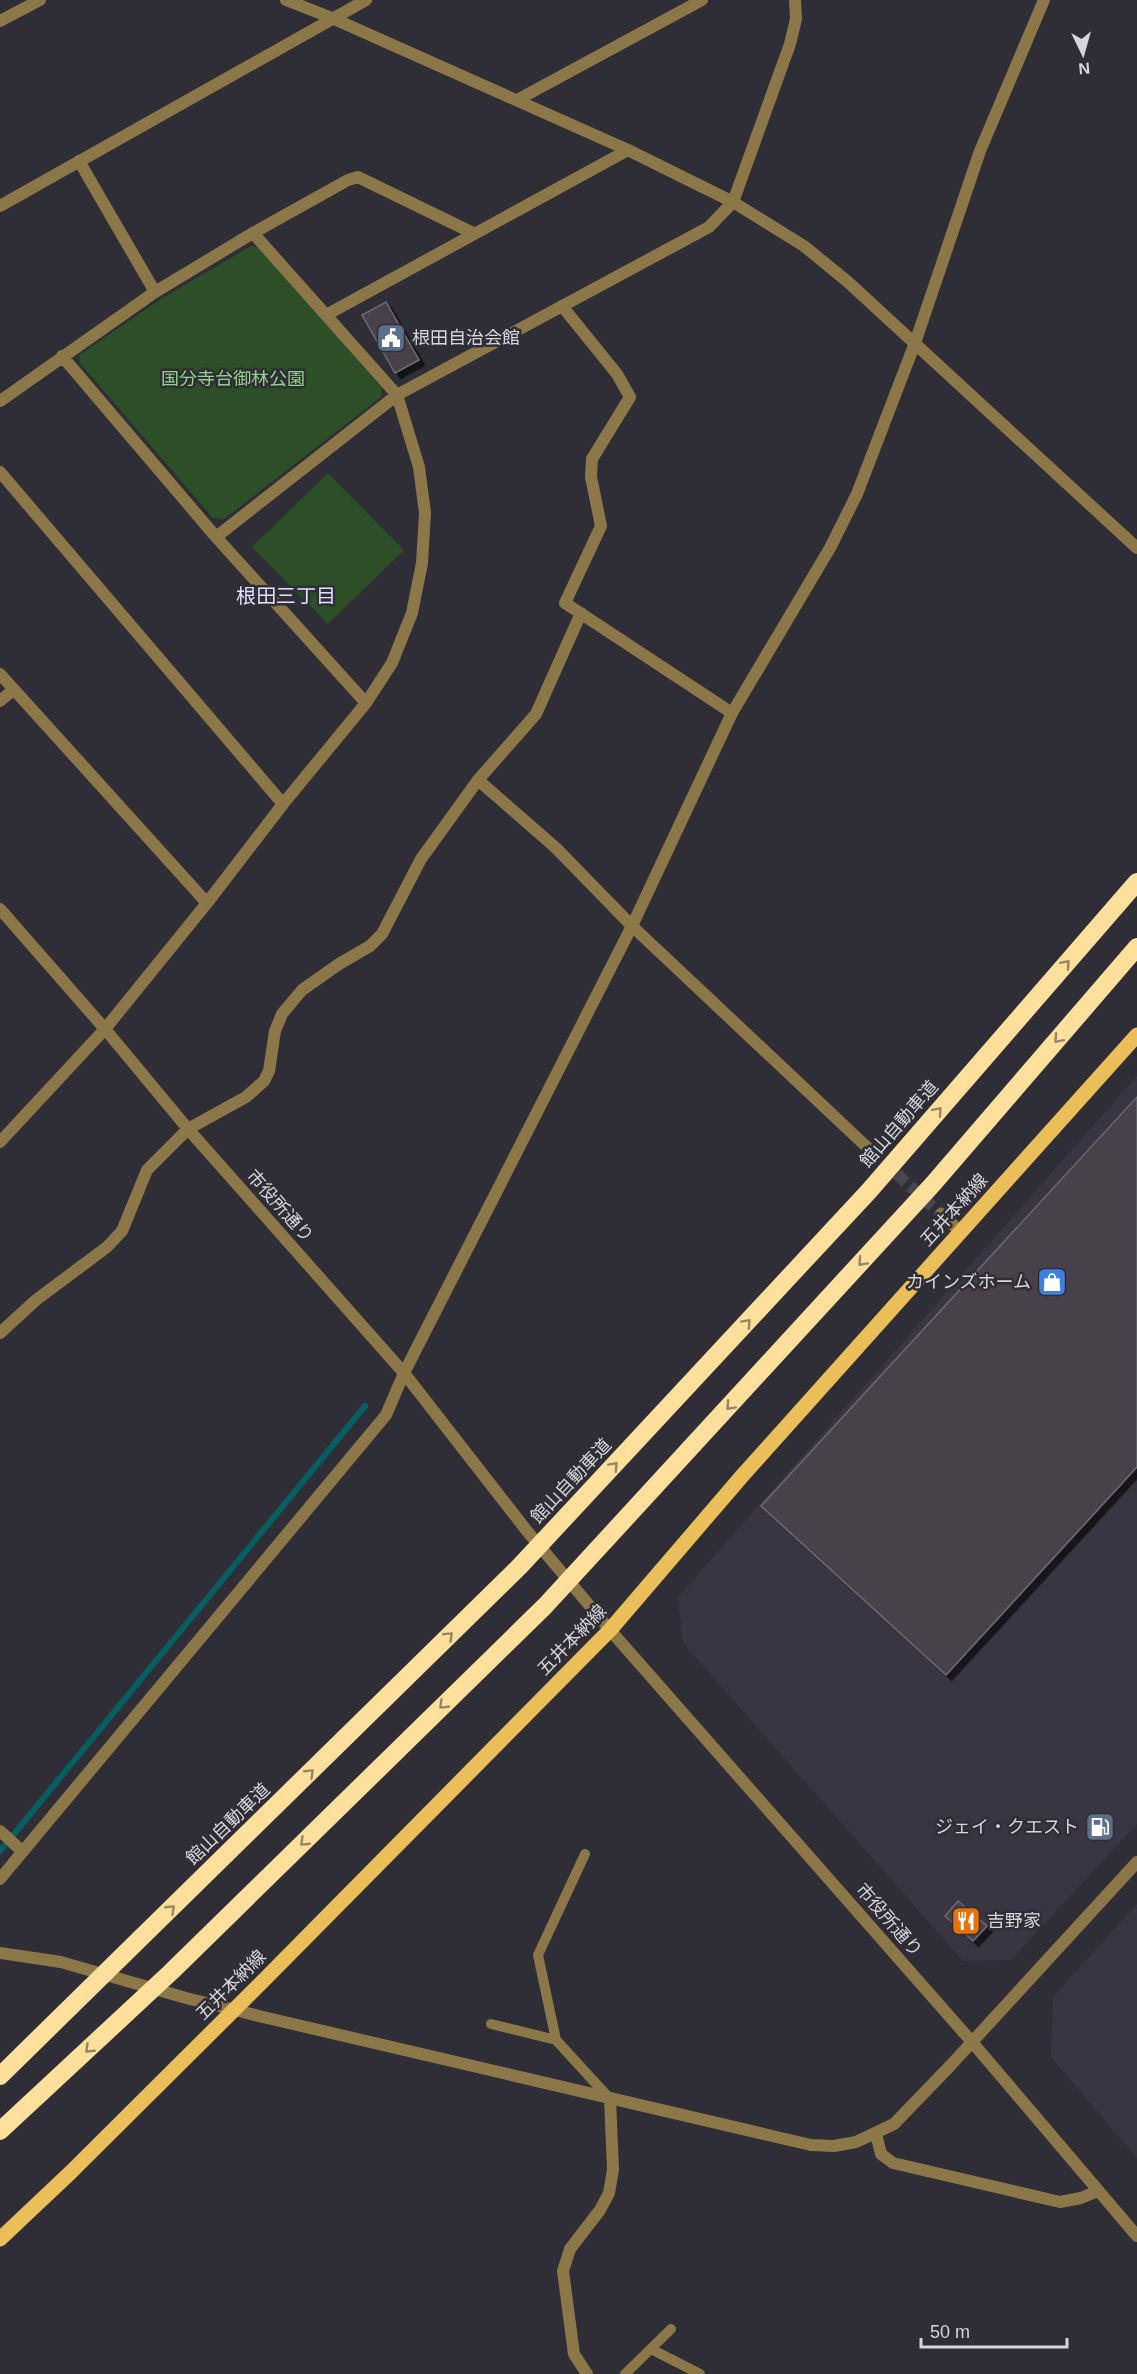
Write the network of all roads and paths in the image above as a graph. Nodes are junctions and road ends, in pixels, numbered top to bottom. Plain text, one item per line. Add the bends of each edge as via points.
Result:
1 (40, 0) edge
2 (286, 0) edge
3 (366, 0) edge
4 (702, 0) edge
5 (795, 0) edge
6 (1044, 0) edge
7 (332, 18) junction
8 (0, 21) edge
9 (517, 100) junction
10 (628, 150) junction
11 (79, 161) junction
12 (734, 202) junction
13 (0, 206) edge
14 (253, 233) junction
15 (473, 233) junction
16 (154, 292) junction
17 (562, 306) junction
18 (326, 315) junction
19 (915, 343) junction
20 (62, 356) junction
21 (397, 394) junction
22 (0, 401) edge
23 (0, 472) edge
24 (216, 537) junction
25 (1137, 548) edge
26 (581, 613) junction
27 (0, 674) edge
28 (13, 690) junction
29 (0, 701) edge
30 (366, 703) junction
31 (732, 713) junction
32 (478, 780) junction
33 (283, 804) junction
34 (1137, 882) edge
35 (207, 903) junction
36 (0, 909) edge
37 (632, 926) junction
38 (1137, 947) edge
39 (105, 1029) junction
40 (1137, 1035) edge
41 (188, 1130) junction
42 (0, 1142) edge
43 (870, 1150) tunnel mouth
44 (941, 1214) tunnel mouth
45 (961, 1232) junction
46 (0, 1333) edge
47 (404, 1373) junction
48 (610, 1630) junction
49 (0, 1831) edge
50 (22, 1851) junction
51 (585, 1854) dead end
52 (1137, 1862) edge
53 (0, 1878) edge
54 (0, 1953) edge
55 (234, 2010) junction
56 (491, 2024) dead end
57 (556, 2040) junction
58 (972, 2042) junction
59 (0, 2076) edge
60 (610, 2098) junction
61 (0, 2131) edge
62 (876, 2134) junction
63 (1098, 2191) junction
64 (1137, 2236) edge
65 (0, 2239) edge
66 (671, 2329) dead end
67 (651, 2349) junction
68 (587, 2374) edge
69 (625, 2374) edge
70 (700, 2374) edge

1 - 8 street
2 - 7 street
3 - 7 street
4 - 9 street
5 - 12 street via 796,19 790,44
6 - 19 street via 980,151
7 - 9 street
7 - 11 street
9 - 10 street
10 - 12 street
10 - 15 street
11 - 13 street
11 - 16 street
12 - 17 street via 709,227
12 - 19 street via 804,246
14 - 15 street via 357,177
14 - 16 street
14 - 18 street
15 - 18 street
16 - 20 street
17 - 21 street
17 - 26 street via 630,397 592,459 591,477 601,526 565,603
18 - 21 street
19 - 25 street
19 - 31 street via 856,494 830,548
20 - 22 street
20 - 24 street
21 - 24 street
21 - 30 street via 423,490 422,563 403,639
23 - 33 street
24 - 30 street
26 - 31 street
26 - 32 street via 536,714
27 - 28 street
28 - 29 street
28 - 35 street
30 - 33 street
31 - 37 street
32 - 37 street via 556,849
32 - 41 street via 421,859 382,934 302,990 282,1014 264,1081 246,1097
33 - 35 street
59 -> 34 highway, 館山自動車道 via 520,1566 869,1191
35 - 39 street
36 - 39 street, 市役所通り
37 - 43 street
37 - 47 street
38 -> 61 highway via 902,1219 545,1606 171,1972
39 - 41 street, 市役所通り
39 - 42 street
40 - 45 main road, 五井本納線
41 - 46 street via 147,1170 122,1230 107,1247 36,1300
41 - 47 street, 市役所通り
44 - 45 street
45 - 48 main road, 五井本納線
47 - 48 street, 市役所通り
47 - 50 street via 386,1415
48 - 55 main road, 五井本納線
48 - 58 street, 市役所通り
49 - 50 street
50 - 53 street
51 - 57 lane via 538,1955
52 - 58 street
54 - 55 street via 61,1962
55 - 60 street
55 - 65 main road, 五井本納線
56 - 57 lane
57 - 60 lane
58 - 62 street via 894,2124
58 - 63 street, 市役所通り
60 - 62 street via 811,2145 834,2146
60 - 68 street via 614,2170 609,2193 570,2249 563,2271 574,2354
62 - 63 street via 881,2154 893,2163 1060,2202
63 - 64 street, 市役所通り
66 - 67 lane
67 - 69 lane
67 - 70 lane

